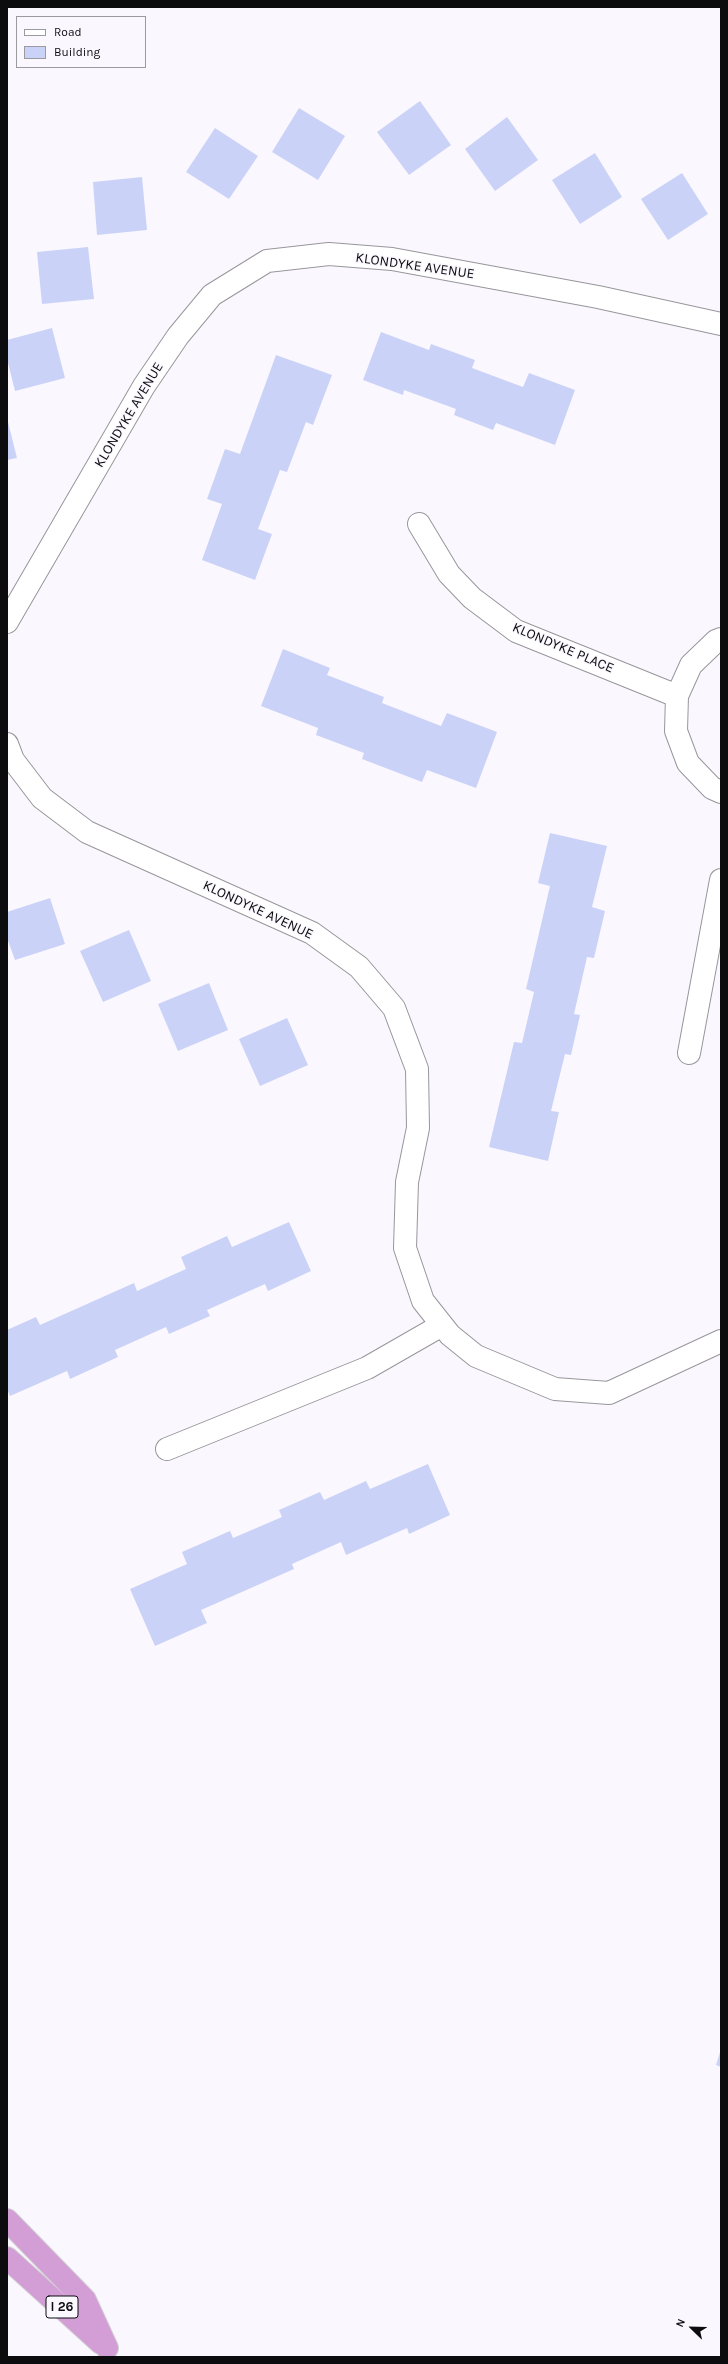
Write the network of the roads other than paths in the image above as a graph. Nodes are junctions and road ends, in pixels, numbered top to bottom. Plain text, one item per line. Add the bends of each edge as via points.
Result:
1 (721, 324) edge
2 (420, 524) dead end
3 (7, 622) edge
4 (721, 639) edge
5 (677, 696) junction
6 (7, 744) edge
7 (721, 792) edge
8 (721, 880) edge
9 (689, 1053) dead end
10 (442, 1325) junction
11 (721, 1341) edge
12 (167, 1449) dead end
13 (7, 2220) edge
14 (7, 2258) edge
15 (112, 2353) edge

1 - 3 street, KLONDYKE AVENUE via 598,297 392,259 329,254 267,261 212,295 178,336 144,386
2 - 5 street, KLONDYKE PLACE via 449,574 472,598 516,631
4 - 5 street via 691,665
5 - 7 street via 676,730 688,762 712,788
6 - 10 street, KLONDYKE AVENUE via 13,760 42,798 87,832 312,933 359,967 394,1008 417,1069 418,1128 407,1182 405,1248 423,1301
8 - 9 street
10 - 11 street, KLONDYKE AVENUE via 476,1356 502,1368 555,1389 609,1393
10 - 12 street via 367,1368
13 - 15 highway via 85,2300
14 - 15 highway, I 26

